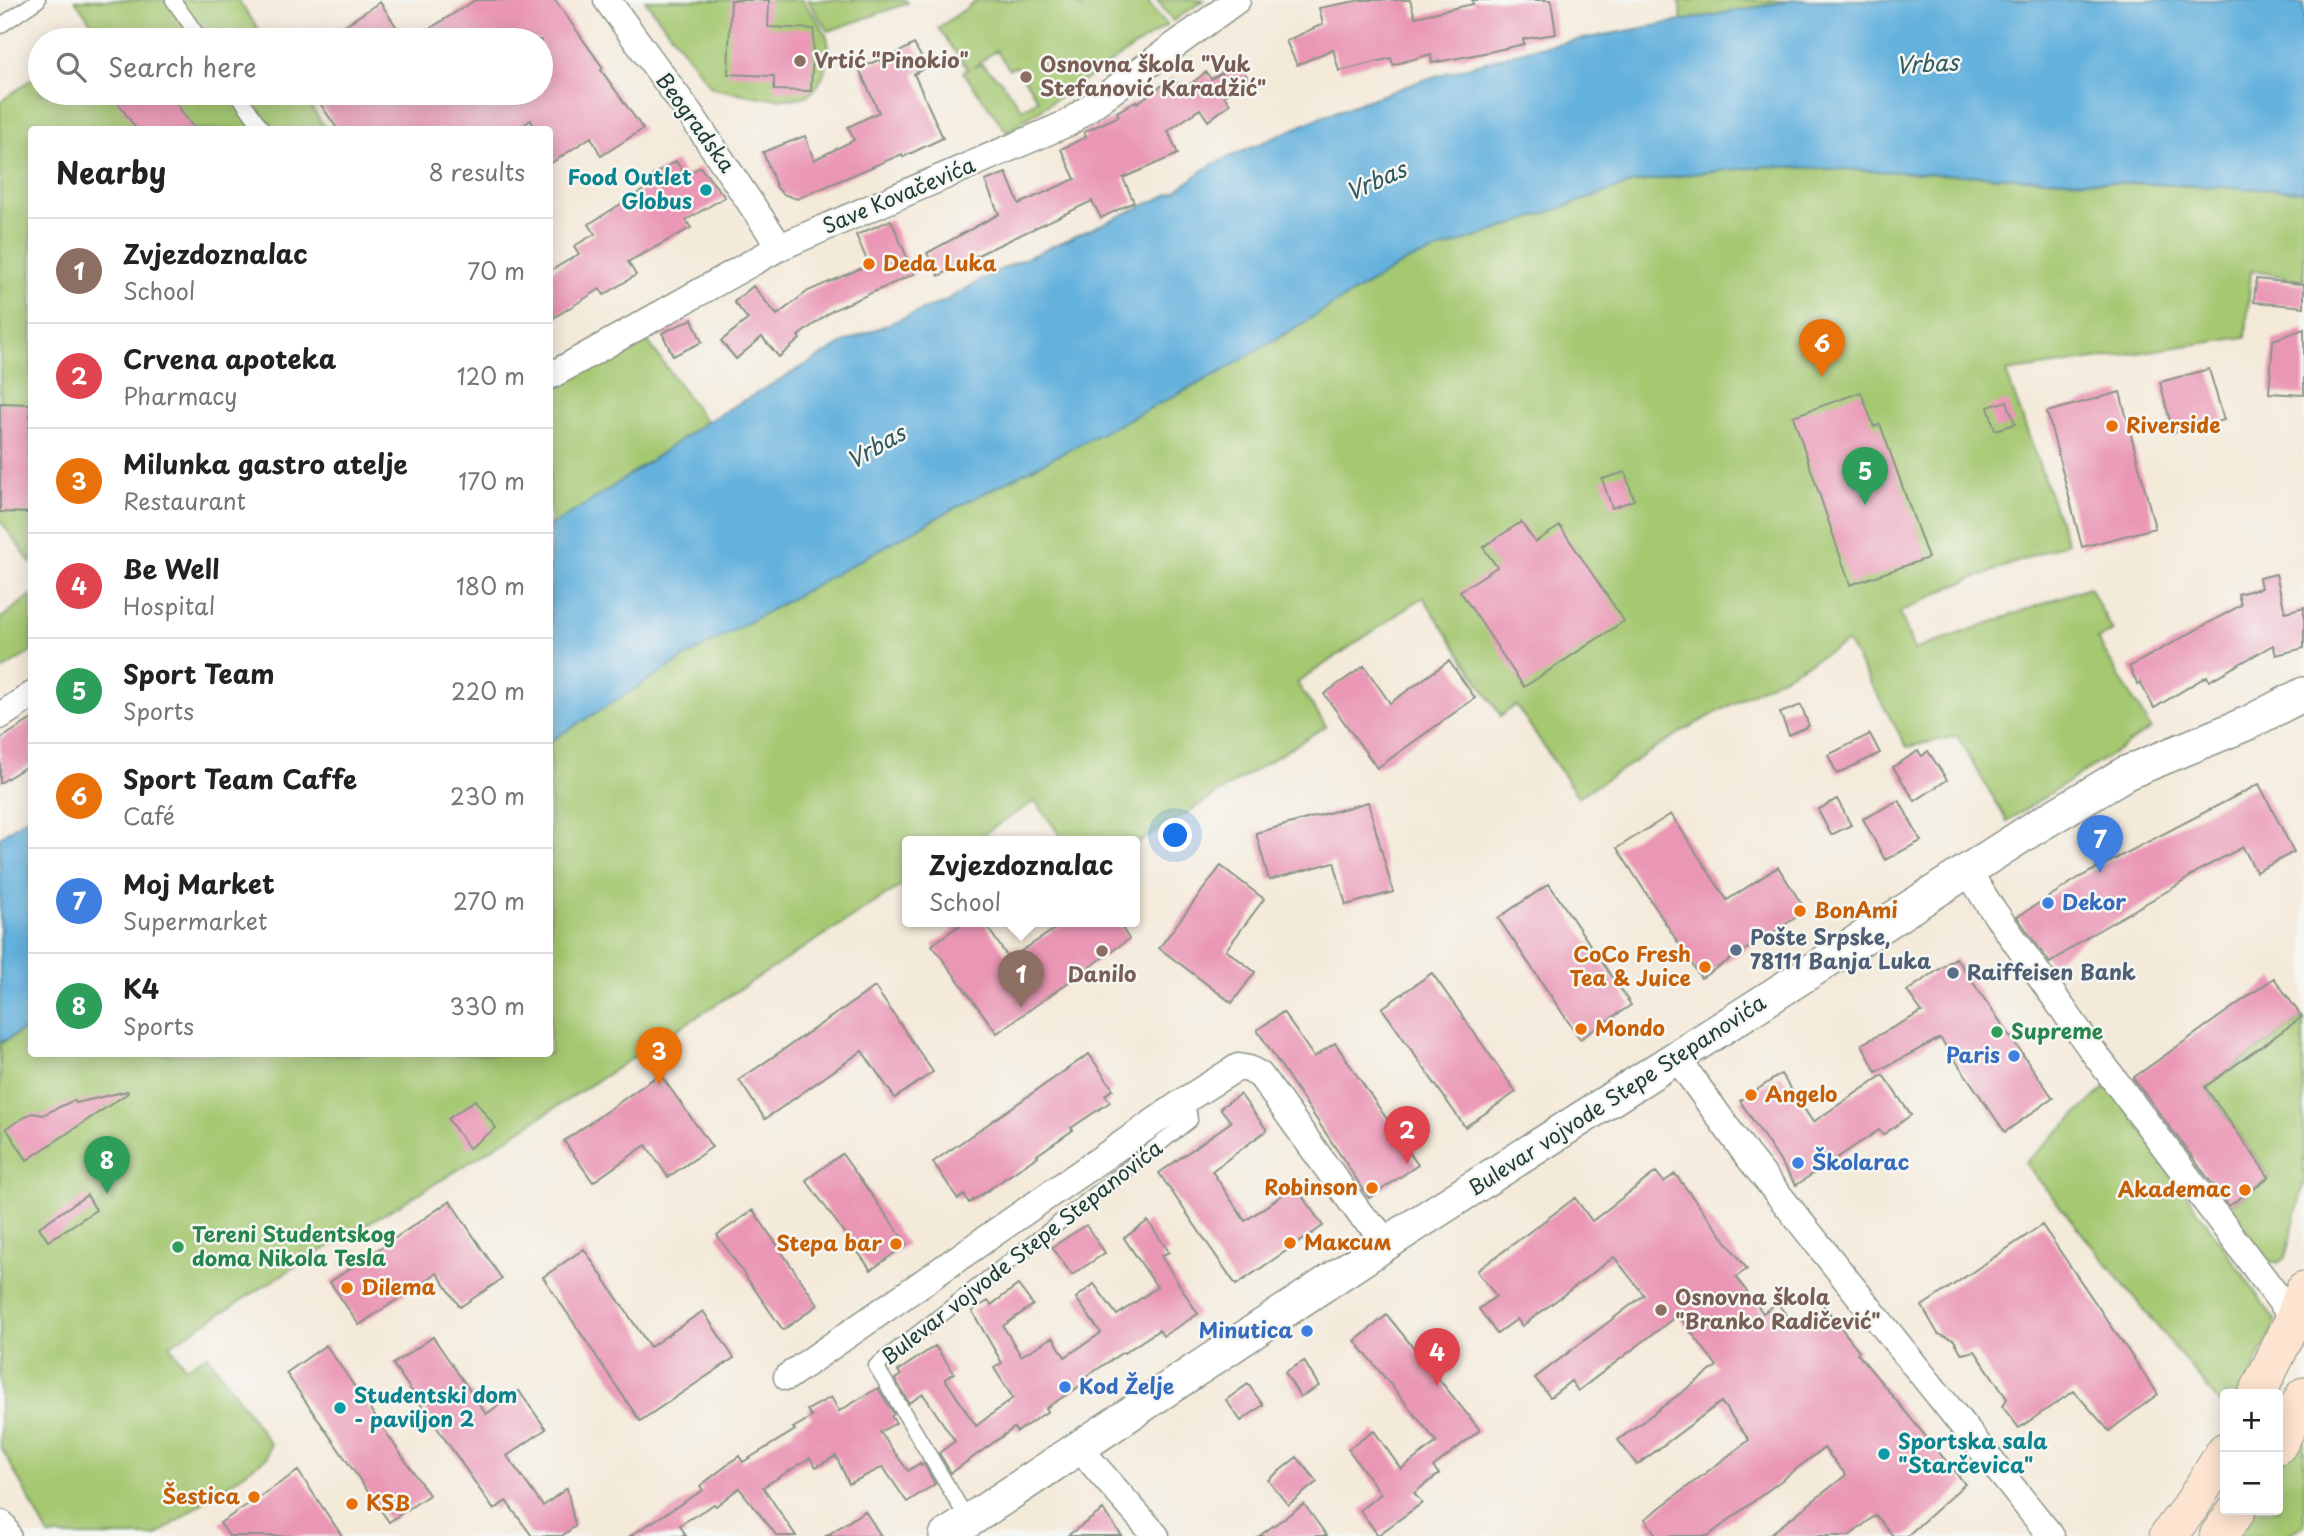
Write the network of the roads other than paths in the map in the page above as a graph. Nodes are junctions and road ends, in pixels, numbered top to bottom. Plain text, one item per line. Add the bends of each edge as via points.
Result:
1 (38, 0) edge
2 (173, 0) edge
3 (607, 0) edge
4 (1237, 0) edge
5 (0, 26) edge
6 (193, 28) edge
7 (245, 105) edge
8 (260, 126) edge
9 (780, 247) junction
10 (553, 374) edge
11 (2304, 694) edge
12 (28, 698) edge
13 (0, 716) edge
14 (2304, 716) edge
15 (2248, 723) junction
16 (1968, 871) junction
17 (1677, 1058) junction
18 (1187, 1099) junction
19 (1387, 1243) junction
20 (2299, 1304) edge
21 (787, 1377) dead end
22 (2259, 1389) edge
23 (2304, 1396) edge
24 (2283, 1436) edge
25 (1079, 1448) junction
26 (2224, 1452) edge
27 (2233, 1515) edge
28 (0, 1527) edge
29 (957, 1528) edge
30 (4, 1536) edge
31 (1156, 1536) edge
32 (2051, 1536) edge
33 (2168, 1536) edge
34 (2218, 1536) edge

1 - 5 lane
2 - 6 lane
3 - 9 street, Beogradska
4 - 9 street, Save Kovačevića via 1068,123
7 - 8 lane
9 - 10 street, Save Kovačevića
11 - 15 street, Bulevar vojvode Stepe Stepanovića
12 - 13 street
14 - 15 street, Bulevar vojvode Stepe Stepanovića
15 - 16 street, Bulevar vojvode Stepe Stepanovića via 2126,772
16 - 17 street, Bulevar vojvode Stepe Stepanovića
16 - 20 street via 2092,1051
17 - 19 street, Bulevar vojvode Stepe Stepanovića
17 - 32 street via 1746,1154
18 - 19 street, Bulevar vojvode Stepe Stepanovića via 1238,1067 1260,1075 1361,1215
18 - 21 street, Bulevar vojvode Stepe Stepanovića
18 - 29 lane, Bulevar vojvode Stepe Stepanovića via 1190,1120 876,1366
19 - 25 street, Bulevar vojvode Stepe Stepanovića
20 - 22 main road
23 - 24 main road
25 - 29 street, Bulevar vojvode Stepe Stepanovića
25 - 31 street
26 - 33 main road
27 - 34 main road
28 - 30 street

